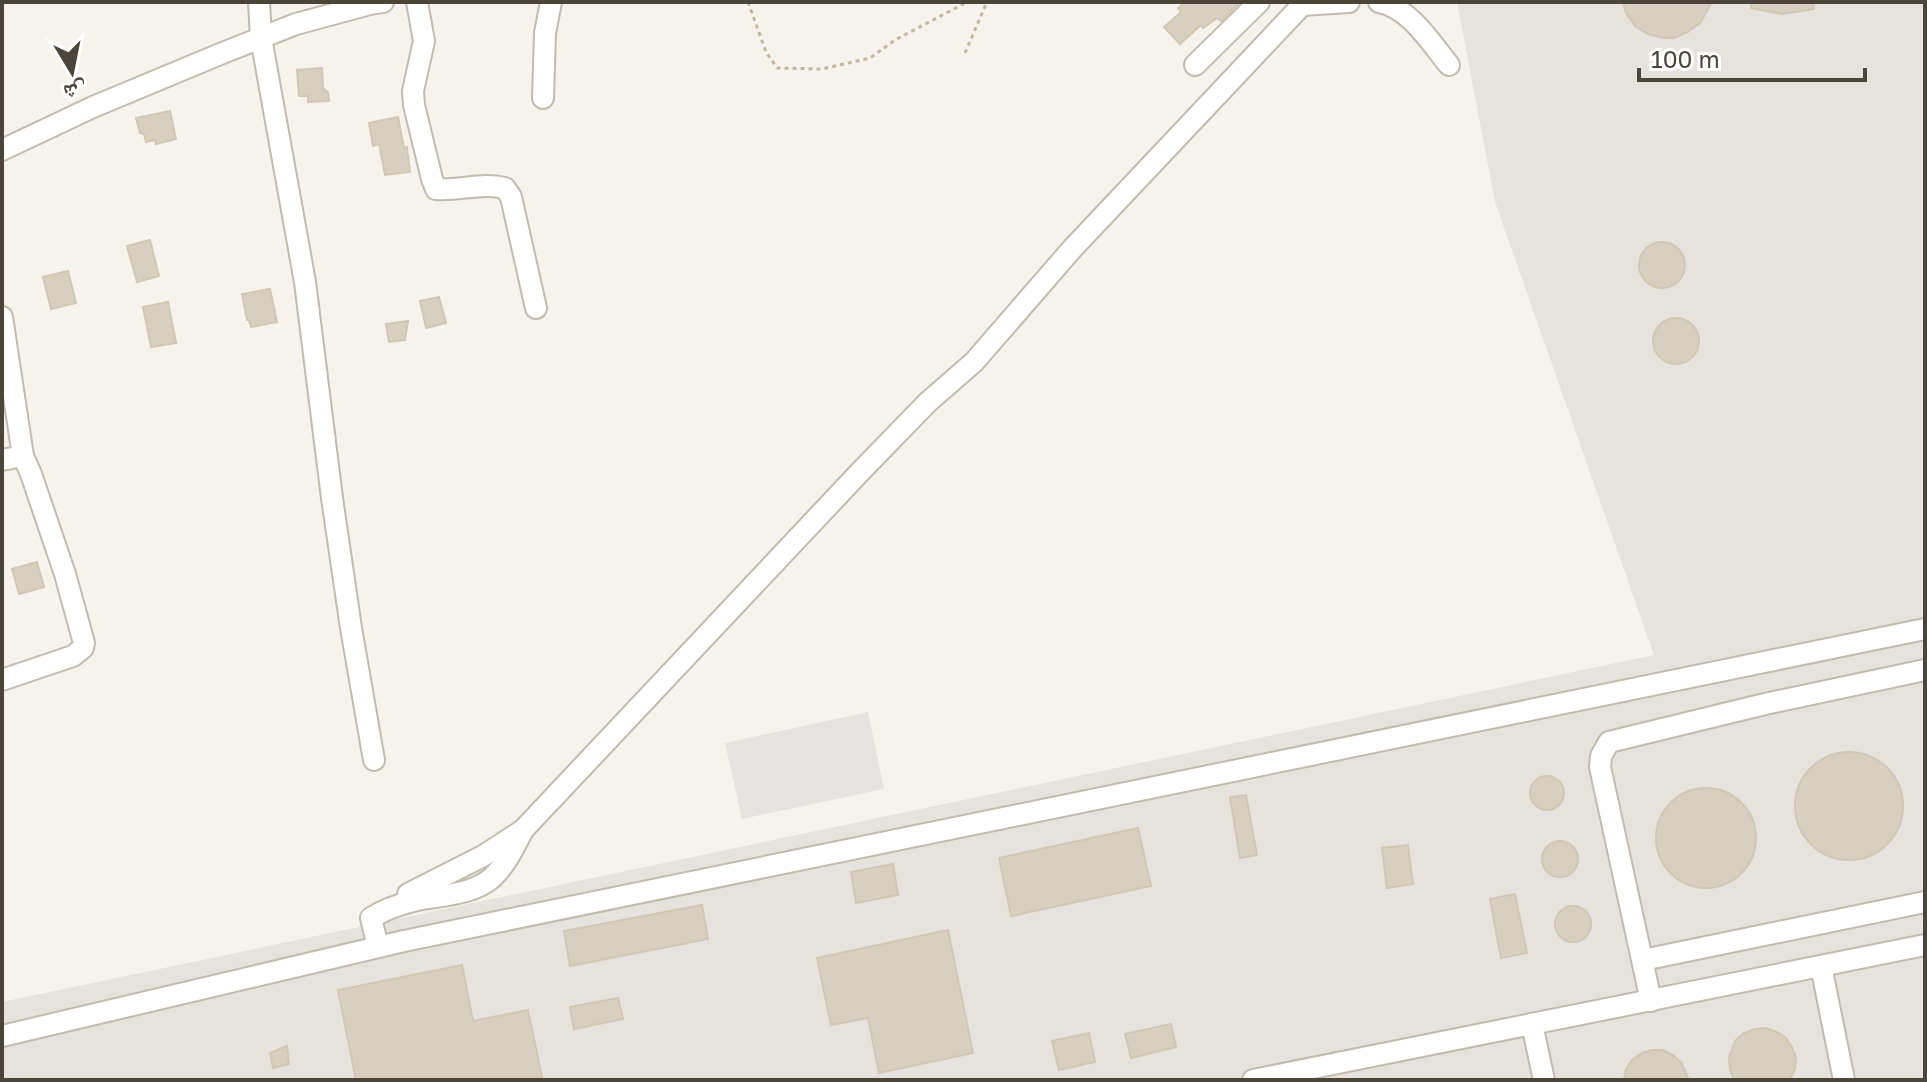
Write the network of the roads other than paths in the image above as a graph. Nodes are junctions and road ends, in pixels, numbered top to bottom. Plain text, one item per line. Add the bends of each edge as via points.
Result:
1 (259, 2) edge
2 (383, 2) edge
3 (417, 2) edge
4 (551, 2) edge
5 (1349, 2) edge
6 (1379, 2) edge
7 (1256, 3) edge
8 (1304, 3) edge
9 (261, 38) junction
10 (1195, 65) dead end
11 (1449, 65) dead end
12 (543, 98) dead end
13 (2, 150) edge
14 (536, 308) dead end
15 (2, 317) edge
16 (23, 456) junction
17 (2, 460) edge
18 (1925, 629) edge
19 (1925, 670) edge
20 (2, 680) edge
21 (374, 760) dead end
22 (1925, 902) edge
23 (1925, 945) edge
24 (378, 947) junction
25 (1643, 960) junction
26 (1821, 966) junction
27 (1651, 1001) junction
28 (1532, 1024) junction
29 (2, 1036) edge
30 (1253, 1080) edge
31 (1544, 1080) edge
32 (1844, 1080) edge

1 - 9 street
2 - 9 street
3 - 14 street via 424,41 414,105 432,179 436,189 505,188
4 - 12 street
5 - 8 street
6 - 11 street via 1411,19
7 - 10 street
8 - 24 street via 1072,249 974,362 899,432 523,830 491,879 470,890 384,910 371,918
9 - 13 street
9 - 21 street via 305,282 332,498
15 - 16 street
16 - 17 street
16 - 20 street via 84,643 73,656
18 - 24 street
19 - 25 street via 1609,742 1600,767
22 - 25 street
23 - 26 street
24 - 29 street
25 - 27 street
26 - 27 street
26 - 32 street
27 - 28 street
28 - 30 street
28 - 31 street

